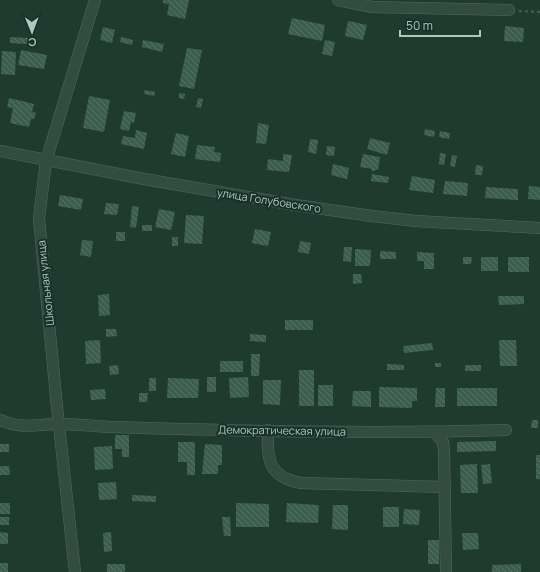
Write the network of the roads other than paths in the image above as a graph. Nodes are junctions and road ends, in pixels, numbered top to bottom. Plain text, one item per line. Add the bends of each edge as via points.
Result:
1 (95, 0) edge
2 (338, 0) edge
3 (510, 10) road end
4 (0, 151) edge
5 (46, 161) junction
6 (540, 228) edge
7 (0, 420) edge
8 (59, 424) junction
9 (268, 430) junction
10 (506, 430) dead end
11 (434, 432) junction
12 (445, 487) junction
13 (75, 572) edge
14 (446, 572) edge

1 - 5 street, Школьная улица
2 - 3 street via 372,7
4 - 5 street, улица Голубовского
5 - 6 street, улица Голубовского via 288,204 372,216
5 - 8 street, Школьная улица via 39,218
7 - 8 street, Демократическая улица via 24,426
8 - 9 street, Демократическая улица
8 - 13 street, Школьная улица
9 - 11 street, Демократическая улица
9 - 12 street via 267,443 271,466 288,481 300,484
10 - 11 street, Демократическая улица
11 - 12 street via 443,442
12 - 14 street

